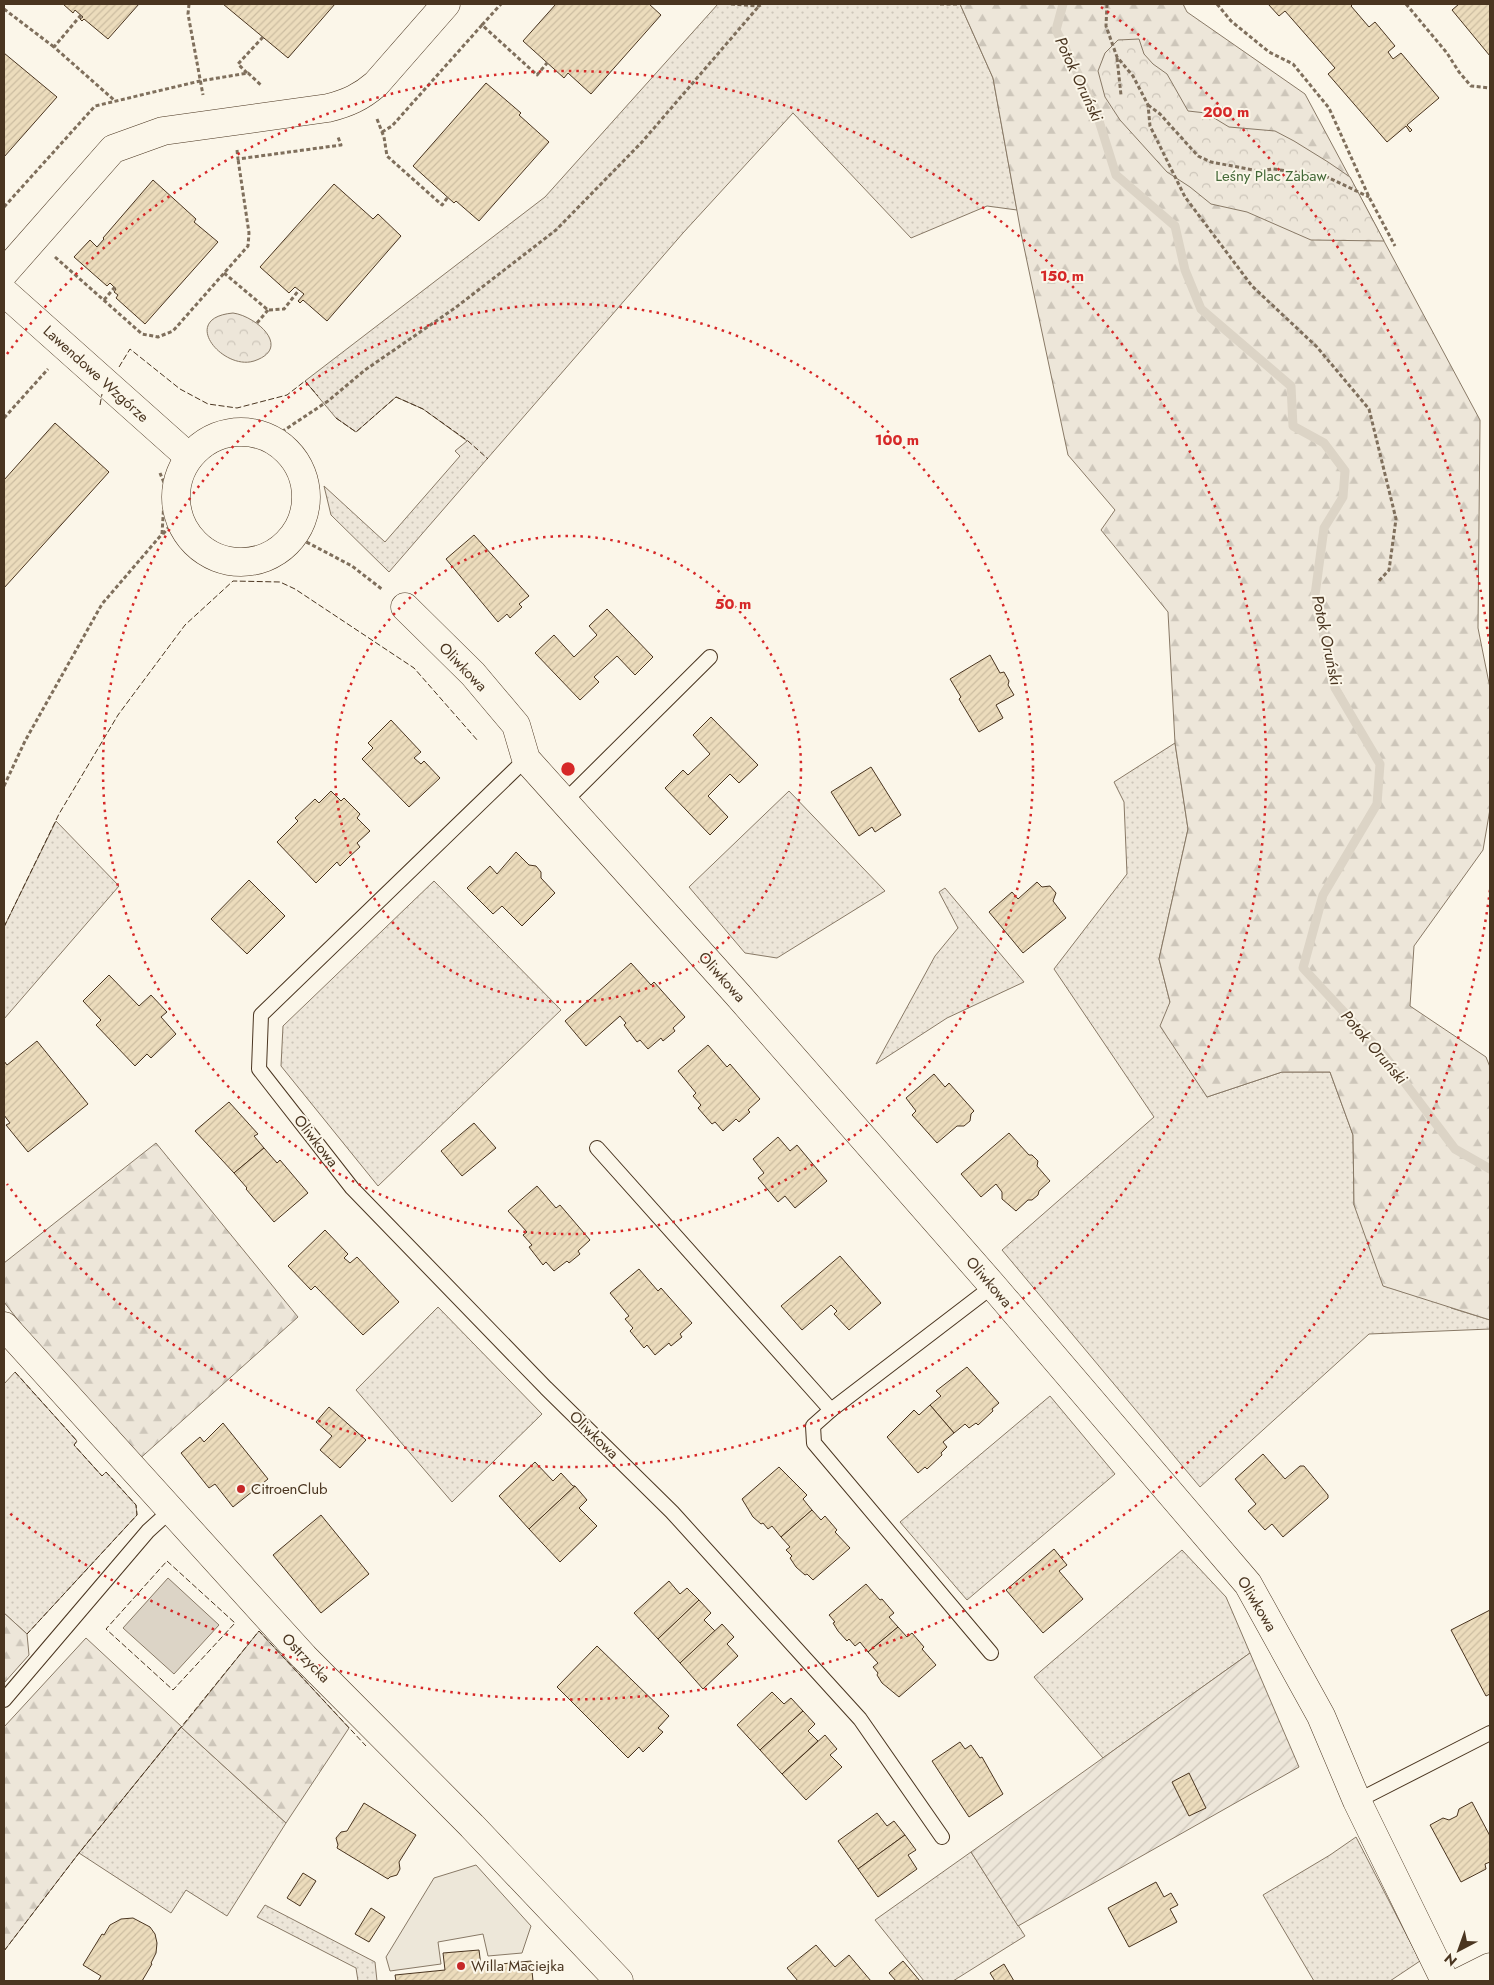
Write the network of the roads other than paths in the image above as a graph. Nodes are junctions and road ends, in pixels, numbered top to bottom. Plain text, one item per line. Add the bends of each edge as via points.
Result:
1 (446, 4) edge
2 (4, 273) edge
3 (4, 292) edge
4 (189, 457) junction
5 (405, 607) road end
6 (710, 657) dead end
7 (526, 759) junction
8 (565, 801) junction
9 (597, 1148) dead end
10 (992, 1286) junction
11 (4, 1326) edge
12 (831, 1410) junction
13 (170, 1511) junction
14 (991, 1653) dead end
15 (4, 1700) edge
16 (1490, 1733) edge
17 (1357, 1801) junction
18 (942, 1837) dead end
19 (1490, 1967) edge
20 (619, 1981) edge
21 (1445, 1981) edge
22 (1462, 1981) edge

1 - 2 street via 376,84 351,102 328,108 163,130 113,149
3 - 4 street, Lawendowe Wzgórze
4 - 4 street via 179,475 170,525 187,535 202,550 220,559 241,563 261,560 280,551 295,536 305,516 307,493 302,471 289,452 271,439 250,432 227,433 206,442
5 - 7 street, Oliwkowa via 473,674 516,725
6 - 8 lane
7 - 8 street, Oliwkowa
7 - 18 lane, Oliwkowa via 261,1015 259,1069 352,1188 546,1388 672,1512 860,1719
8 - 10 street, Oliwkowa
9 - 12 lane
10 - 12 lane
10 - 17 street, Oliwkowa via 1248,1584 1321,1716
11 - 13 street, Ostrzycka
12 - 14 lane via 814,1426 814,1443
13 - 15 lane via 148,1532
13 - 20 street, Ostrzycka via 304,1657 472,1826
16 - 17 lane
17 - 21 street, Oliwkowa
19 - 22 street

